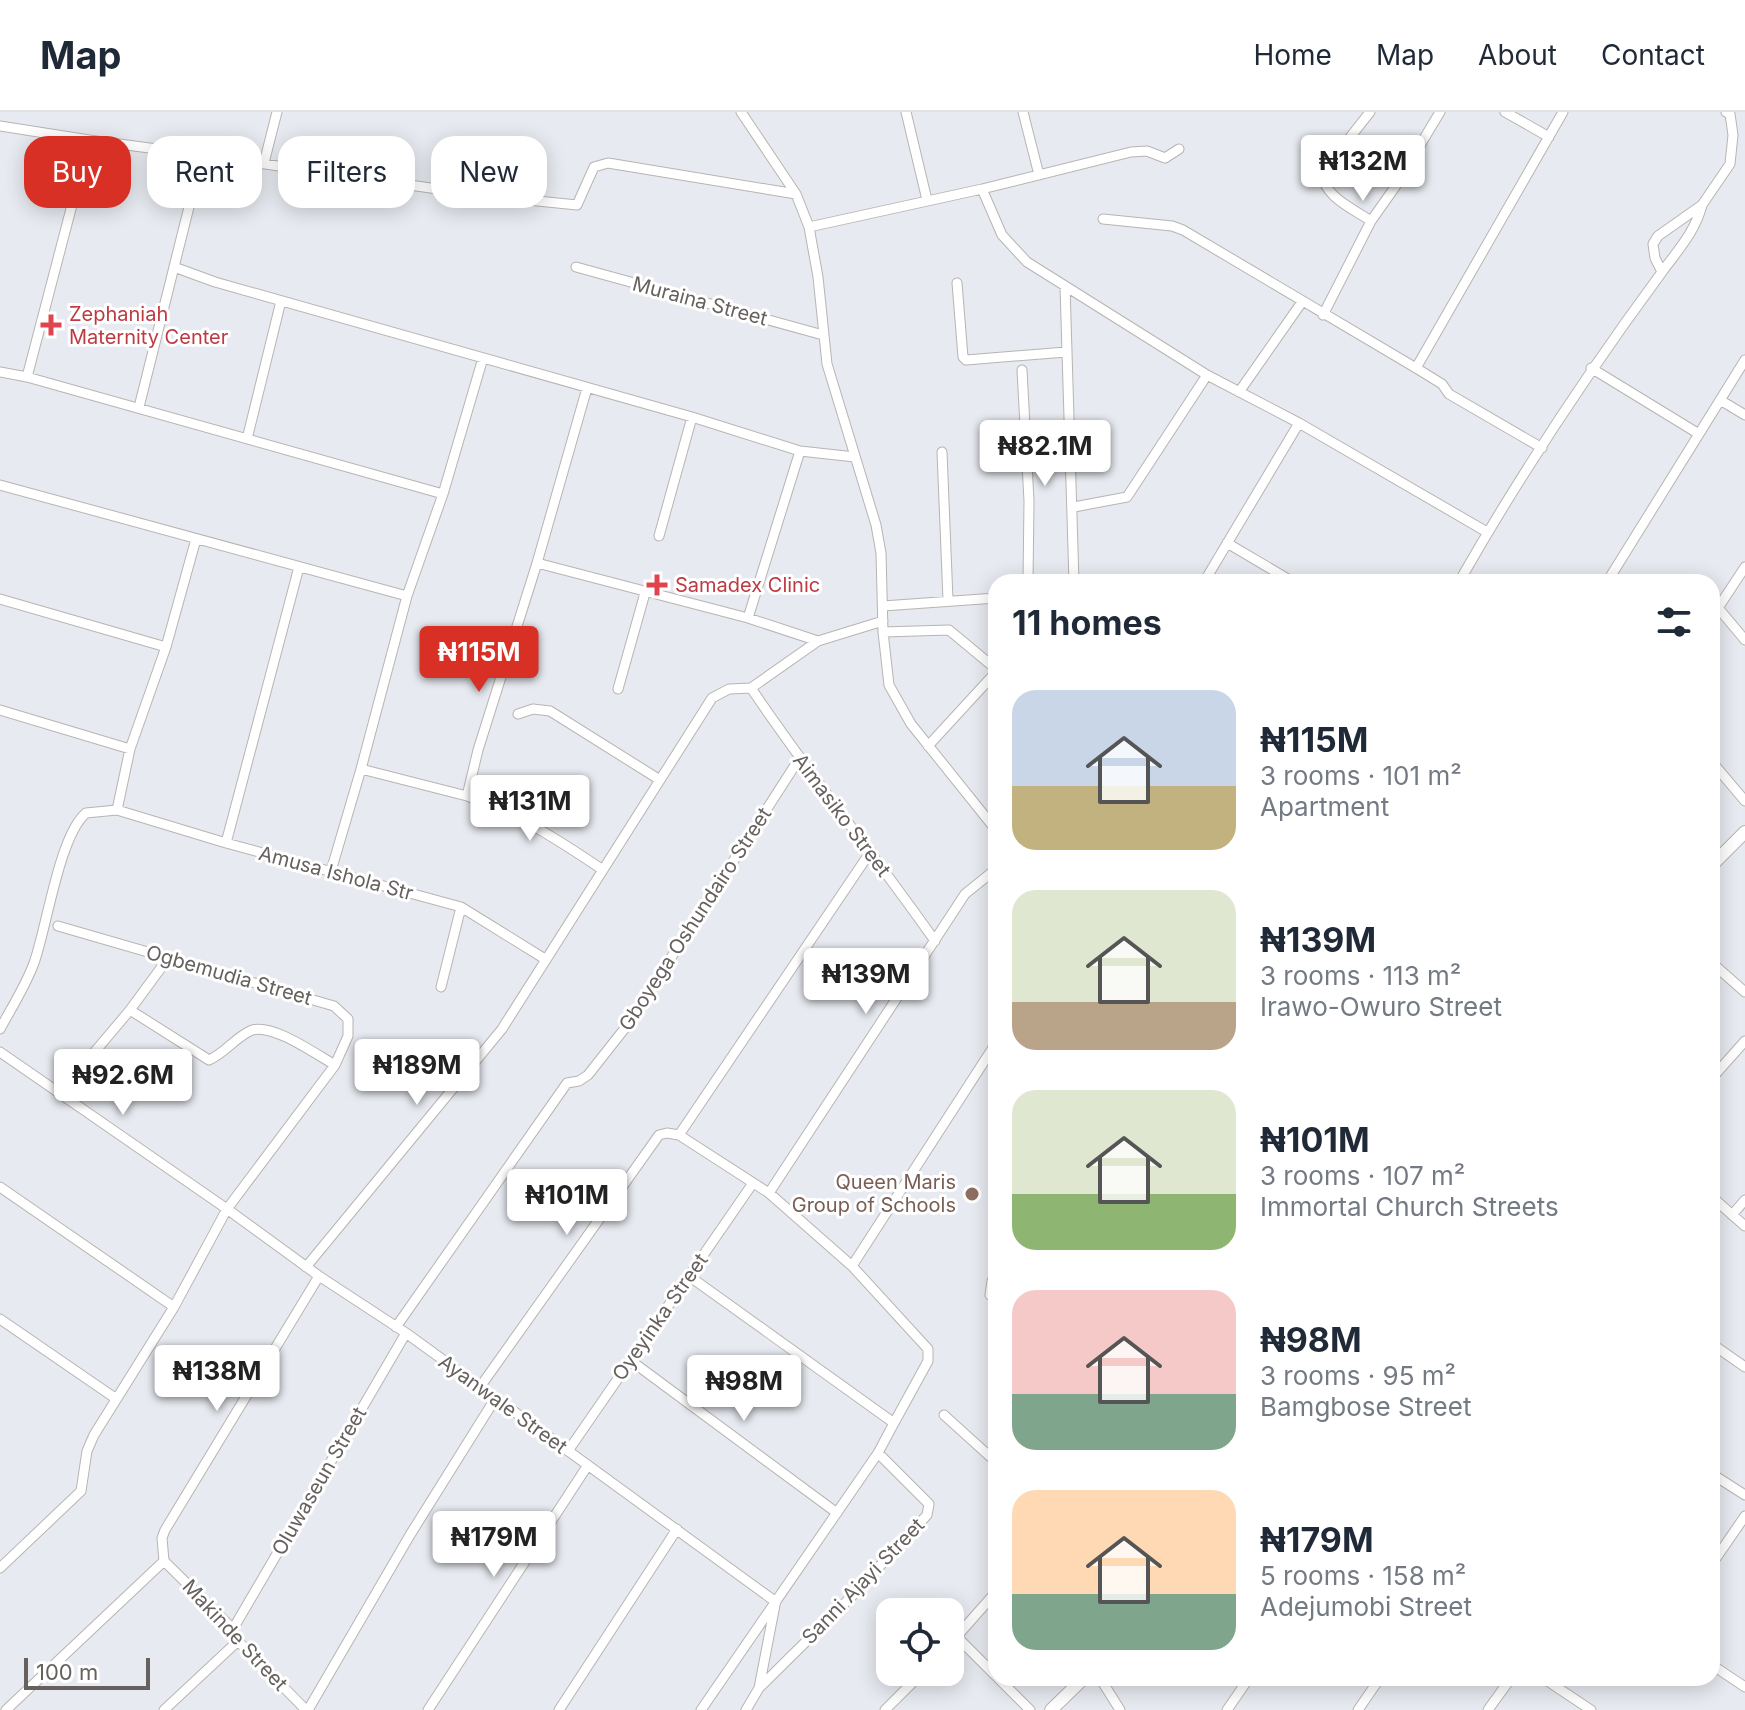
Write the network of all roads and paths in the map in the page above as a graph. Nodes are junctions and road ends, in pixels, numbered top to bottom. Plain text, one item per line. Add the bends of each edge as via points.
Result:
1 (277, 112) edge
2 (741, 112) edge
3 (906, 112) edge
4 (1023, 112) edge
5 (1370, 112) edge
6 (1440, 112) edge
7 (1505, 112) edge
8 (1563, 112) edge
9 (1728, 113) edge
10 (0, 126) edge
11 (64, 136) edge
12 (1549, 137) junction
13 (1179, 149) dead end
14 (264, 163) joint
15 (1039, 175) junction
16 (982, 189) junction
17 (796, 194) junction
18 (927, 200) junction
19 (1702, 205) junction
20 (71, 208) edge
21 (189, 208) edge
22 (1103, 219) dead end
23 (1371, 221) junction
24 (809, 227) junction
25 (174, 267) junction
26 (576, 267) dead end
27 (1662, 272) junction
28 (957, 283) dead end
29 (1065, 286) junction
30 (281, 301) junction
31 (1302, 302) junction
32 (1323, 315) junction
33 (823, 335) junction
34 (1066, 352) junction
35 (483, 358) junction
36 (1745, 360) edge
37 (1416, 368) junction
38 (1591, 368) junction
39 (1022, 370) dead end
40 (0, 372) edge
41 (1207, 375) junction
42 (27, 377) junction
43 (587, 388) junction
44 (1239, 392) junction
45 (1720, 400) junction
46 (139, 407) junction
47 (1745, 415) edge
48 (692, 417) junction
49 (1299, 423) junction
50 (1699, 434) junction
51 (247, 439) junction
52 (1542, 448) junction
53 (800, 451) junction
54 (942, 452) dead end
55 (855, 457) junction
56 (0, 485) edge
57 (443, 494) junction
58 (1074, 507) junction
59 (1487, 532) junction
60 (659, 536) dead end
61 (196, 539) junction
62 (1227, 543) junction
63 (537, 563) junction
64 (299, 567) junction
65 (1745, 567) edge
66 (1028, 574) edge
67 (1074, 574) edge
68 (1209, 574) edge
69 (1279, 574) edge
70 (1463, 574) edge
71 (1612, 574) edge
72 (645, 593) junction
73 (407, 596) junction
74 (988, 598) edge
75 (0, 599) edge
76 (948, 600) junction
77 (883, 606) junction
78 (1720, 607) edge
79 (1720, 617) edge
80 (748, 618) junction
81 (883, 626) junction
82 (1745, 640) edge
83 (818, 641) junction
84 (166, 647) junction
85 (988, 664) edge
86 (988, 680) edge
87 (751, 688) junction
88 (618, 689) dead end
89 (0, 710) edge
90 (518, 714) dead end
91 (928, 746) junction
92 (130, 749) junction
93 (799, 759) junction
94 (361, 769) junction
95 (1720, 771) edge
96 (660, 780) junction
97 (467, 796) junction
98 (1745, 801) edge
99 (117, 810) junction
100 (988, 820) edge
101 (1745, 832) edge
102 (226, 843) junction
103 (871, 851) junction
104 (1720, 857) edge
105 (603, 870) junction
106 (331, 871) junction
107 (988, 875) edge
108 (461, 907) junction
109 (58, 926) dead end
110 (935, 941) junction
111 (169, 957) junction
112 (545, 959) junction
113 (1720, 970) edge
114 (441, 987) dead end
115 (1745, 992) edge
116 (130, 1010) junction
117 (0, 1029) edge
118 (1745, 1041) edge
119 (0, 1052) edge
120 (988, 1055) edge
121 (335, 1065) junction
122 (1720, 1069) edge
123 (60, 1093) junction
124 (679, 1135) junction
125 (753, 1183) junction
126 (0, 1187) edge
127 (769, 1193) junction
128 (1745, 1200) edge
129 (1720, 1204) edge
130 (227, 1209) junction
131 (1732, 1215) junction
132 (1745, 1226) edge
133 (852, 1266) junction
134 (306, 1267) junction
135 (319, 1276) junction
136 (689, 1276) junction
137 (174, 1307) junction
138 (0, 1319) edge
139 (396, 1327) junction
140 (406, 1333) junction
141 (1720, 1350) edge
142 (630, 1360) junction
143 (1745, 1367) edge
144 (480, 1387) junction
145 (115, 1398) junction
146 (495, 1399) junction
147 (944, 1415) dead end
148 (894, 1423) junction
149 (568, 1451) junction
150 (878, 1453) junction
151 (988, 1455) edge
152 (588, 1465) junction
153 (1720, 1479) edge
154 (1745, 1495) edge
155 (837, 1513) junction
156 (1745, 1516) edge
157 (677, 1529) junction
158 (1720, 1552) edge
159 (164, 1561) junction
160 (0, 1568) edge
161 (988, 1601) edge
162 (776, 1602) junction
163 (233, 1629) junction
164 (964, 1629) edge
165 (238, 1641) junction
166 (964, 1649) edge
167 (988, 1669) edge
168 (1720, 1670) edge
169 (909, 1686) edge
170 (1006, 1686) edge
171 (1076, 1686) edge
172 (1105, 1686) edge
173 (1244, 1686) edge
174 (1374, 1686) edge
175 (1505, 1686) edge
176 (1555, 1686) edge
177 (1745, 1687) edge
178 (759, 1688) junction
179 (6, 1710) edge
180 (164, 1710) edge
181 (307, 1710) edge
182 (428, 1710) edge
183 (559, 1710) edge
184 (701, 1710) edge
185 (746, 1710) edge
186 (885, 1710) edge
187 (1030, 1710) edge
188 (1051, 1710) edge
189 (1120, 1710) edge
190 (1227, 1710) edge
191 (1358, 1710) edge
192 (1488, 1710) edge
193 (1591, 1710) edge

1 - 14 street
2 - 17 street
3 - 18 street
4 - 15 street
5 - 23 street via 1322,173 1328,192
6 - 23 street
7 - 12 street
8 - 12 street
9 - 19 street via 1733,135 1730,164
10 - 11 street
12 - 37 street
13 - 15 street via 1165,158 1140,150
14 - 17 street via 577,205 594,167 608,163
15 - 16 street
16 - 18 street
16 - 29 street via 1002,235 1027,262
17 - 24 street
18 - 24 street
19 - 27 street via 1698,221
19 - 27 street via 1653,244
20 - 42 street
21 - 25 street
22 - 31 street via 1183,230
23 - 32 street
24 - 33 street
25 - 30 street
25 - 46 street
26 - 33 street, Muraina Street
27 - 38 street
28 - 34 street via 966,360
29 - 34 street
29 - 41 street
30 - 35 street
30 - 51 street
31 - 32 street
31 - 44 street
32 - 37 street
33 - 55 street
34 - 58 street
35 - 43 street
35 - 57 street
36 - 45 street
37 - 52 street via 1449,394
38 - 50 street
38 - 52 street
39 - 66 street
40 - 42 street
41 - 44 street
41 - 58 street via 1127,497
42 - 46 street
43 - 48 street
43 - 63 street
44 - 49 street
45 - 47 street
45 - 50 street
46 - 51 street
48 - 53 street
48 - 60 street
49 - 59 street
49 - 62 street
50 - 71 street
51 - 57 street
52 - 59 street
53 - 55 street
53 - 80 street
54 - 76 street
55 - 77 street via 876,525
56 - 61 street
57 - 73 street
58 - 67 street
59 - 70 street
61 - 64 street
61 - 84 street
62 - 68 street
62 - 69 street
63 - 72 street
63 - 97 street
64 - 73 street
64 - 102 street
65 - 78 street
72 - 80 street
72 - 88 street
73 - 94 street
74 - 76 street
75 - 84 street
76 - 77 street
77 - 81 street
79 - 82 street
80 - 83 street
81 - 83 street
81 - 85 street via 949,630
81 - 91 street via 889,685
83 - 87 street
84 - 92 street
86 - 91 street
87 - 93 street, Aimasiko Street
87 - 96 street via 729,689 712,698
89 - 92 street
90 - 96 street via 550,711
91 - 100 street
92 - 99 street
93 - 103 street, Aimasiko Street
93 - 139 street, Gboyega Oshundairo Street via 629,1023 588,1075 567,1083
94 - 97 street
94 - 106 street
95 - 98 street
96 - 105 street
97 - 105 street via 500,807
99 - 102 street, Amusa Ishola Str
99 - 117 street via 86,813 79,819 33,964
101 - 104 main road
102 - 106 street, Amusa Ishola Str
103 - 110 street, Aimasiko Street
103 - 124 street
105 - 112 street
106 - 108 street, Amusa Ishola Str
107 - 110 street via 965,894
108 - 112 street, Amusa Ishola Str
108 - 114 street
109 - 111 street, Ogbemudia Street
110 - 127 street
111 - 116 street
111 - 121 street, Ogbemudia Street via 334,1006 349,1026
112 - 134 street via 502,1029
113 - 115 street
116 - 121 street via 209,1060 257,1029 290,1038
116 - 123 street
118 - 122 street
119 - 123 street, Ayanwale Street
120 - 133 street
121 - 130 street
123 - 130 street, Ayanwale Street
124 - 125 street
124 - 144 street via 659,1135
125 - 127 street
125 - 136 street, Oyeyinka Street
126 - 137 street
127 - 133 street
128 - 131 street
129 - 131 street
130 - 134 street, Ayanwale Street
130 - 137 street
131 - 132 street
133 - 148 street via 928,1349 928,1361
134 - 135 street, Ayanwale Street
135 - 139 street, Ayanwale Street
135 - 159 street via 165,1530
136 - 142 street, Oyeyinka Street
136 - 148 street
137 - 145 street
138 - 145 street
139 - 140 street, Ayanwale Street
140 - 144 street, Ayanwale Street
140 - 163 street, Oluwaseun Street
141 - 143 street
142 - 149 street, Oyeyinka Street
142 - 155 street
144 - 146 street, Ayanwale Street
145 - 160 street via 87,1451 81,1491
146 - 149 street, Ayanwale Street
146 - 181 street
147 - 151 street
148 - 150 street
149 - 152 street, Ayanwale Street
150 - 155 street
150 - 178 street, Sanni Ajayi Street via 929,1504 927,1515
152 - 157 street, Ayanwale Street
152 - 182 street
153 - 154 street
155 - 162 street
156 - 158 street
157 - 162 street, Ayanwale Street
157 - 183 street
159 - 163 street, Makinde Street
159 - 179 street
161 - 164 street
162 - 178 street
162 - 184 street
163 - 165 street, Makinde Street
165 - 180 street
165 - 181 street, Makinde Street
166 - 167 street
168 - 177 street
169 - 186 street
170 - 187 street
171 - 188 main road
172 - 189 street
173 - 190 street
174 - 191 street
175 - 192 street
176 - 193 street
178 - 185 street, Sanni Ajayi Street

